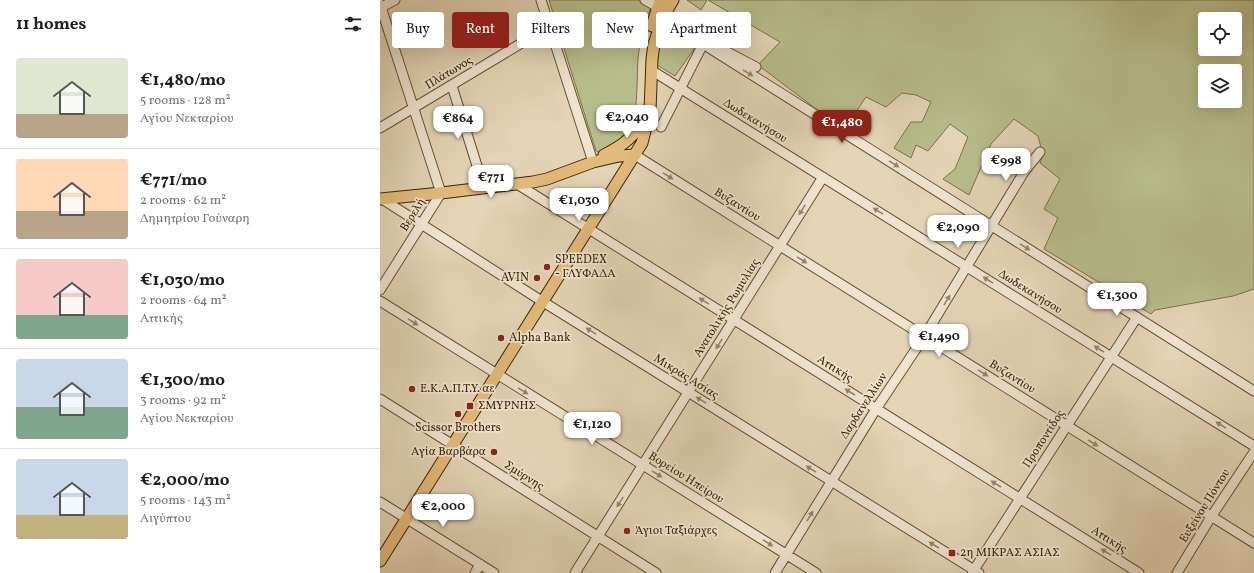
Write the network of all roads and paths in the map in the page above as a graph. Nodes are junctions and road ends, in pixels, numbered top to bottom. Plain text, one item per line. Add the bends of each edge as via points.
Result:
1 (395, 0) edge
2 (542, 0) edge
3 (645, 0) edge
4 (672, 0) edge
5 (380, 7) edge
6 (661, 8) edge
7 (546, 12) edge
8 (517, 46) edge
9 (557, 48) edge
10 (702, 48) edge
11 (710, 48) edge
12 (720, 48) edge
13 (756, 67) dead end
14 (651, 70) junction
15 (452, 86) junction
16 (682, 89) junction
17 (413, 108) junction
18 (640, 126) junction
19 (380, 128) edge
20 (661, 128) dead end
21 (1040, 152) dead end
22 (635, 155) junction
23 (593, 162) junction
24 (823, 177) junction
25 (517, 184) junction
26 (484, 188) junction
27 (441, 193) junction
28 (381, 199) edge
29 (421, 224) junction
30 (992, 226) junction
31 (588, 229) junction
32 (780, 246) junction
33 (967, 267) junction
34 (380, 290) edge
35 (380, 301) edge
36 (543, 302) junction
37 (1136, 317) junction
38 (734, 320) junction
39 (924, 336) junction
40 (1111, 357) junction
41 (497, 374) junction
42 (1254, 391) edge
43 (688, 392) junction
44 (380, 399) edge
45 (876, 409) junction
46 (1067, 426) junction
47 (452, 446) junction
48 (1254, 446) edge
49 (1254, 452) edge
50 (643, 465) junction
51 (831, 481) junction
52 (1020, 499) junction
53 (380, 502) edge
54 (1211, 517) junction
55 (407, 518) junction
56 (598, 537) junction
57 (1254, 543) edge
58 (786, 554) junction
59 (380, 560) edge
60 (480, 564) junction
61 (975, 572) edge
62 (475, 573) edge
63 (494, 573) edge
64 (575, 573) edge
65 (656, 573) edge
66 (775, 573) edge
67 (816, 573) edge
68 (1139, 573) edge
69 (1177, 573) edge

1 - 5 street
2 - 7 street
3 - 6 street
4 - 6 main road
5 - 17 street
6 - 14 main road
6 - 18 main road via 646,47
8 - 15 street, Πλάτωνος
9 - 23 street
10 - 16 street
11 -> 30 street
12 - 13 street
14 - 16 street, Δωδεκανήσου
14 - 22 main road via 650,111 642,143
15 - 17 street, Πλάτωνος
15 - 26 street
16 - 20 street
16 - 24 street, Δωδεκανήσου
17 - 19 street, Πλάτωνος
17 - 27 street
18 - 22 main road
18 - 23 main road via 627,141
21 - 30 street, Δαρδανελλίων via 1024,172
22 - 23 main road
22 - 31 main road
22 -> 32 street, Βυζαντίου
23 - 25 main road via 547,179
24 -> 32 street, Ανατολικής Ρωμυλίας
33 -> 24 street, Δωδεκανήσου
25 - 26 main road
25 - 31 street, Αττικής
26 - 27 main road
27 - 28 main road
27 - 29 street, Βερελή
28 - 29 street, Μικράς Ασίας
29 - 34 street, Βερελή
29 - 36 street, Μικράς Ασίας
30 - 33 street, Δαρδανελλίων
30 -> 37 street
31 - 36 main road
38 -> 31 street, Αττικής
32 - 38 street, Ανατολικής Ρωμυλίας
32 -> 39 street, Βυζαντίου
39 -> 33 street, Δαρδανελλίων
40 -> 33 street, Δωδεκανήσου
35 -> 41 street, Βορείου Ηπείρου
36 - 41 main road
43 -> 36 street, Μικράς Ασίας
37 - 40 street, Προποντίδος
37 - 42 street
38 -> 43 street, Ανατολικής Ρωμυλίας
45 -> 38 street, Αττικής
39 - 45 street, Δαρδανελλίων
39 -> 46 street, Βυζαντίου
40 - 46 street, Προποντίδος
48 -> 40 street, Δωδεκανήσου
41 - 47 main road
41 -> 50 street, Βορείου Ηπείρου
43 - 50 street, Ανατολικής Ρωμυλίας
51 -> 43 street, Μικράς Ασίας
44 - 47 street, Σμύρνης
45 - 51 street, Δαρδανελλίων
52 -> 45 street, Αττικής
46 - 52 street, Προποντίδος
46 -> 54 street, Βυζαντίου
47 - 55 main road
47 - 56 street, Σμύρνης
49 - 54 street, Ευξείνου Πόντου
50 -> 56 street, Ανατολικής Ρωμυλίας
50 -> 58 street, Βορείου Ηπείρου
58 -> 51 street, Δαρδανελλίων
61 -> 51 street, Μικράς Ασίας
52 - 61 street, Προποντίδος
68 -> 52 street, Αττικής
53 - 55 street
54 - 57 street, Βυζαντίου
54 - 69 street, Ευξείνου Πόντου
55 - 59 main road
55 - 60 street
56 - 64 street, Ανατολικής Ρωμυλίας
56 - 65 street, Σμύρνης
58 - 66 street, Δαρδανελλίων
58 - 67 street, Βορείου Ηπείρου
60 - 62 street
60 - 63 street

